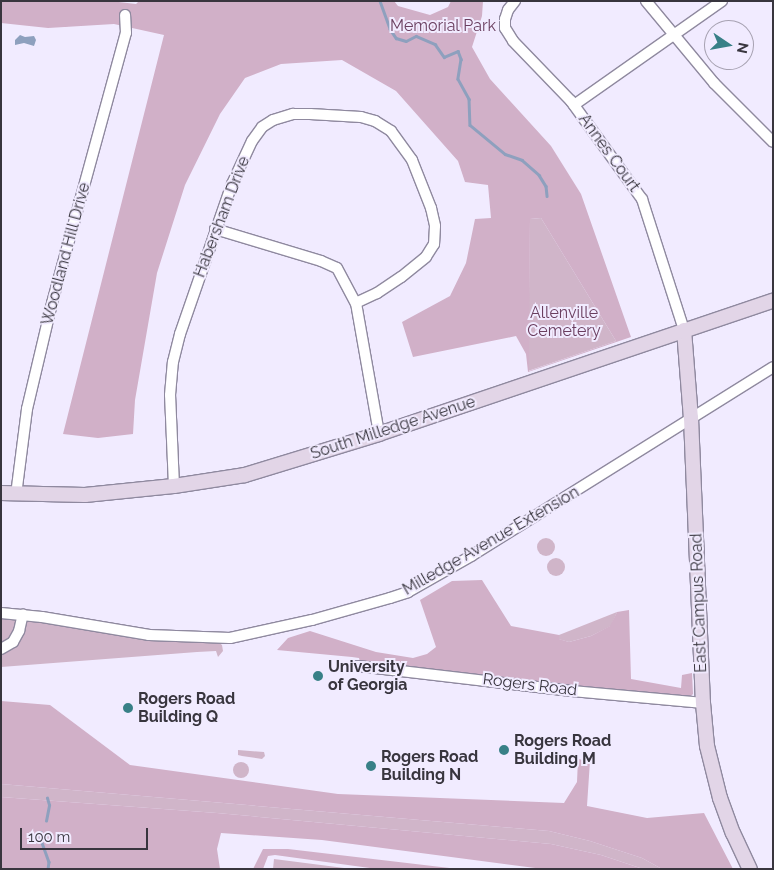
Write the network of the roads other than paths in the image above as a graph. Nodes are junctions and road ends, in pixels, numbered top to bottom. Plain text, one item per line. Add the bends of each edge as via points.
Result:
1 (515, 1) edge
2 (646, 1) edge
3 (722, 1) edge
4 (125, 16) dead end
5 (675, 36) junction
6 (574, 105) junction
7 (773, 142) edge
8 (215, 229) junction
9 (773, 301) edge
10 (356, 303) junction
11 (684, 330) junction
12 (773, 366) edge
13 (691, 418) junction
14 (379, 434) junction
15 (174, 486) junction
16 (1, 493) edge
17 (16, 495) junction
18 (1, 612) edge
19 (23, 614) junction
20 (1, 649) edge
21 (358, 666) dead end
22 (703, 703) junction
23 (750, 869) edge

1 - 6 street, Annes Court via 508,10 505,28 513,41
2 - 5 street
3 - 5 street
4 - 17 street, Woodland Hill Drive via 126,33 52,303 27,409
5 - 6 street
5 - 7 street via 714,82
6 - 11 street, Annes Court via 642,199
8 - 10 street via 336,268
8 - 10 street, Habersham Drive via 252,141 262,126 293,114 361,117 385,126 402,143 412,160 431,208 434,244 426,257 401,277
8 - 15 street, Habersham Drive via 173,362 170,395
9 - 11 main road, South Milledge Avenue
10 - 14 street
11 - 13 main road, East Campus Road
11 - 14 main road, South Milledge Avenue
12 - 13 street, Milledge Avenue Extension
13 - 19 street, Milledge Avenue Extension via 471,556 408,592 390,598 230,638 149,635
13 - 22 main road, East Campus Road
14 - 15 main road, South Milledge Avenue via 245,475
15 - 17 main road, South Milledge Avenue via 85,495
16 - 17 main road, South Milledge Avenue
18 - 19 street, Milledge Avenue Extension
19 - 20 street via 13,642
21 - 22 street, Rogers Road
22 - 23 main road, East Campus Road via 707,746 718,791

